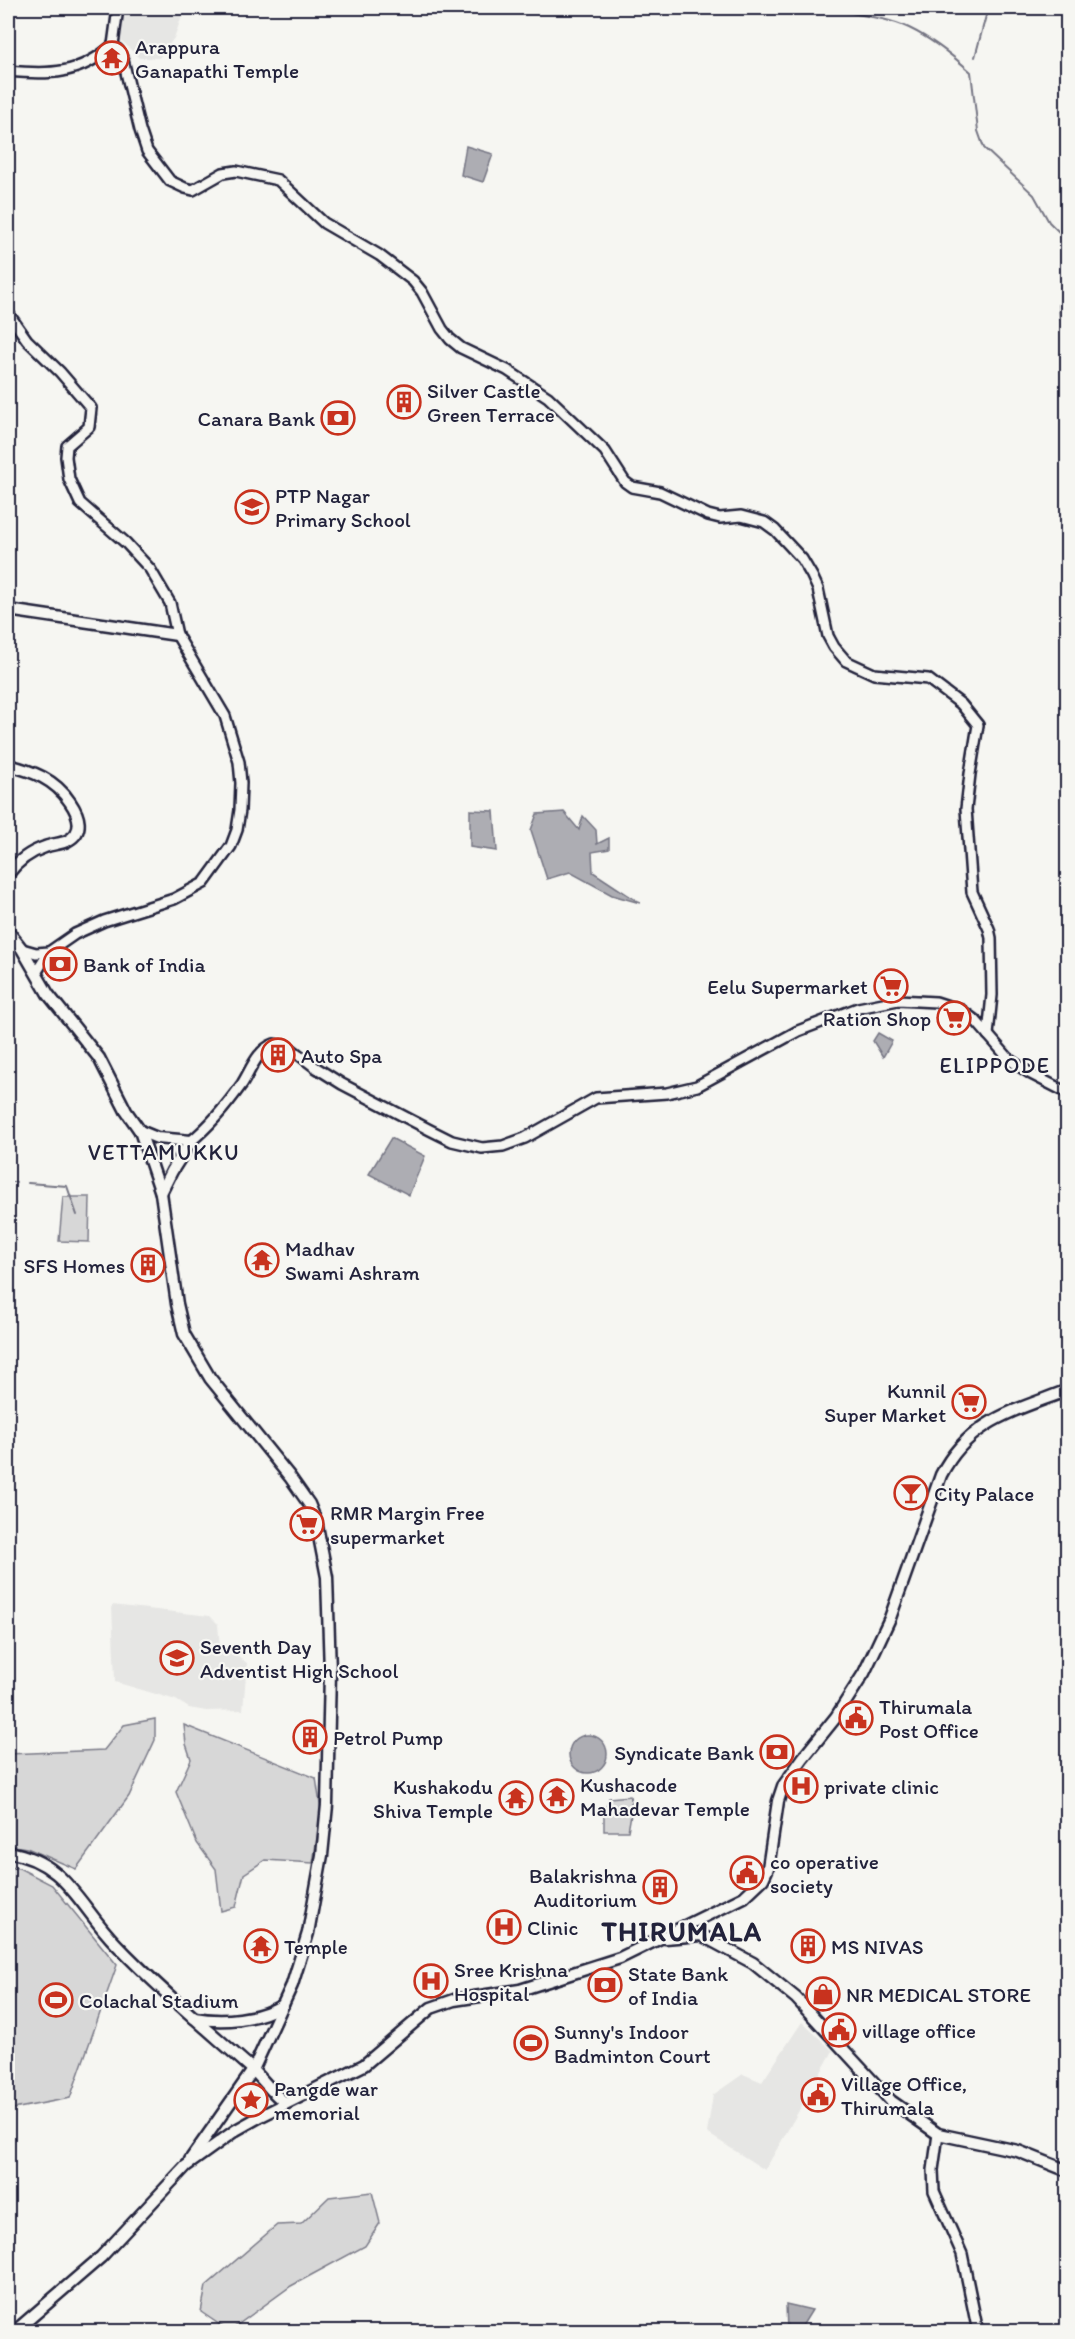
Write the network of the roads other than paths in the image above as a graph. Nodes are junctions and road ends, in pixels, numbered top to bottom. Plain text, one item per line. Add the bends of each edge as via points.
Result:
1 (118, 8) edge
2 (113, 45) junction
3 (8, 71) edge
4 (8, 313) edge
5 (8, 610) edge
6 (177, 635) junction
7 (8, 765) edge
8 (8, 874) edge
9 (8, 931) edge
10 (22, 949) junction
11 (49, 952) junction
12 (36, 973) junction
13 (990, 1016) junction
14 (976, 1021) junction
15 (988, 1035) junction
16 (1068, 1093) edge
17 (141, 1131) junction
18 (191, 1141) junction
19 (161, 1193) junction
20 (1068, 1390) edge
21 (8, 1852) edge
22 (691, 1923) junction
23 (701, 1935) junction
24 (656, 1939) junction
25 (283, 2005) junction
26 (194, 2018) junction
27 (254, 2070) junction
28 (286, 2103) junction
29 (938, 2134) junction
30 (186, 2166) junction
31 (1068, 2171) edge
32 (14, 2331) edge
33 (978, 2331) edge

1 - 2 street
2 - 3 street via 84,65 63,72
2 - 13 street via 123,60 147,151 170,181 193,190 224,173 236,171 278,180 324,223 379,255 413,281 442,329 460,348 517,376 548,397 604,451 632,487 660,492 708,515 741,516 764,522 775,530 812,576 828,636 846,662 874,674 928,679 970,713 978,725 966,809 972,892 991,938
4 - 6 street via 27,340 91,408 89,427 68,446 69,479 80,502 150,569 170,603
5 - 6 main road
6 - 11 street via 225,716 239,762 239,819 231,846 196,889 104,921
7 - 8 main road via 46,778 57,787 74,809 80,826 66,841 33,852
9 - 10 main road
10 - 11 street
10 - 12 main road
11 - 12 street
12 - 17 main road via 99,1058 126,1111
13 - 14 street
13 - 15 street
14 - 15 street
14 - 18 street via 961,1010 936,1002 878,1003 798,1032 698,1086 667,1093 596,1098 525,1138 482,1148 452,1141 342,1084 290,1048 274,1044 263,1050 219,1114
15 - 16 street via 1018,1066
17 - 18 main road via 157,1138
17 - 19 main road
18 - 19 main road
19 - 25 main road via 184,1334 226,1400 309,1504 327,1577 330,1672 322,1855 308,1933
20 - 22 main road via 985,1425 951,1455 890,1618 864,1673 783,1786 763,1879 744,1897
21 - 26 main road via 48,1866 62,1877 116,1945
22 - 23 main road
22 - 24 main road
23 - 24 main road
23 - 29 main road via 753,1963 786,1988 891,2101
24 - 28 main road via 620,1958 520,1990 454,2000 431,2008 364,2065
25 - 26 main road via 255,2016
25 - 27 main road
26 - 27 main road
27 - 28 main road
27 - 30 main road
28 - 30 main road via 236,2130
29 - 31 main road via 1018,2151
29 - 33 street via 934,2192 962,2254
30 - 32 main road via 101,2257

